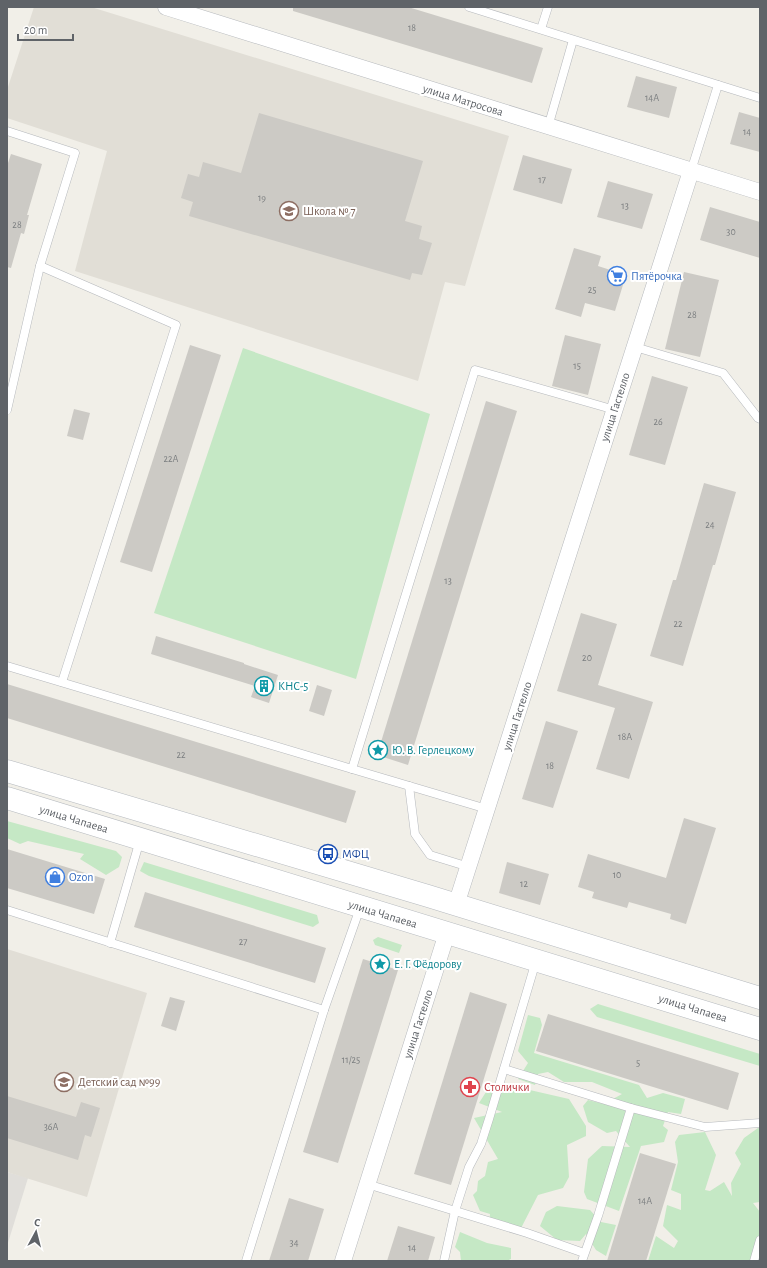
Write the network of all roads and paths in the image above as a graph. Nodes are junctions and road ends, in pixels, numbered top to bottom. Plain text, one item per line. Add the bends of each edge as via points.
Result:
1 (166, 7) edge
2 (469, 7) edge
3 (548, 7) edge
4 (541, 29) junction
5 (573, 40) junction
6 (718, 85) junction
7 (760, 98) edge
8 (548, 127) junction
9 (7, 131) edge
10 (691, 171) junction
11 (760, 192) edge
12 (40, 266) junction
13 (635, 347) junction
14 (7, 410) edge
15 (615, 410) junction
16 (760, 418) edge
17 (7, 666) edge
18 (62, 682) junction
19 (352, 769) junction
20 (7, 771) edge
21 (409, 786) junction
22 (7, 798) edge
23 (487, 809) junction
24 (141, 839) junction
25 (469, 867) junction
26 (456, 905) junction
27 (361, 906) junction
28 (7, 910) edge
29 (447, 933) junction
30 (110, 943) junction
31 (536, 960) junction
32 (760, 998) edge
33 (324, 1010) junction
34 (760, 1029) edge
35 (504, 1069) junction
36 (631, 1108) junction
37 (760, 1123) edge
38 (367, 1184) junction
39 (455, 1211) junction
40 (760, 1240) edge
41 (583, 1257) edge
42 (246, 1261) edge
43 (343, 1261) edge
44 (444, 1261) edge
45 (754, 1261) edge

1 - 8 street, улица Матросова
2 - 4 lane
3 - 4 lane
4 - 5 lane
5 - 6 lane
5 - 8 lane
6 - 7 lane
6 - 10 lane
8 - 10 street, улица Матросова
9 - 12 lane via 75,153
10 - 11 street, улица Матросова
10 - 13 street, улица Гастелло
12 - 14 lane
12 - 18 lane via 176,325
13 - 15 street, улица Гастелло
13 - 16 lane via 723,373
15 - 19 lane via 475,370
15 - 23 street, улица Гастелло
17 - 18 lane
18 - 19 lane
19 - 21 lane
20 - 26 street
21 - 23 lane
21 - 25 lane via 415,834 430,855
22 - 24 street, улица Чапаева
23 - 25 street, улица Гастелло
24 - 27 street, улица Чапаева
24 - 30 lane
25 - 26 street, улица Гастелло
26 - 29 street, улица Гастелло
26 - 32 street
27 - 29 street, улица Чапаева
27 - 33 lane
28 - 30 lane
29 - 31 street, улица Чапаева
29 - 38 street, улица Гастелло
30 - 33 lane
31 - 34 street, улица Чапаева
31 - 35 lane
33 - 42 lane
35 - 36 lane
35 - 39 lane via 481,1144 469,1167
36 - 37 lane via 705,1127
36 - 41 lane
38 - 39 lane
38 - 43 street, улица Гастелло
39 - 41 lane via 527,1233
39 - 44 lane
40 - 45 lane

